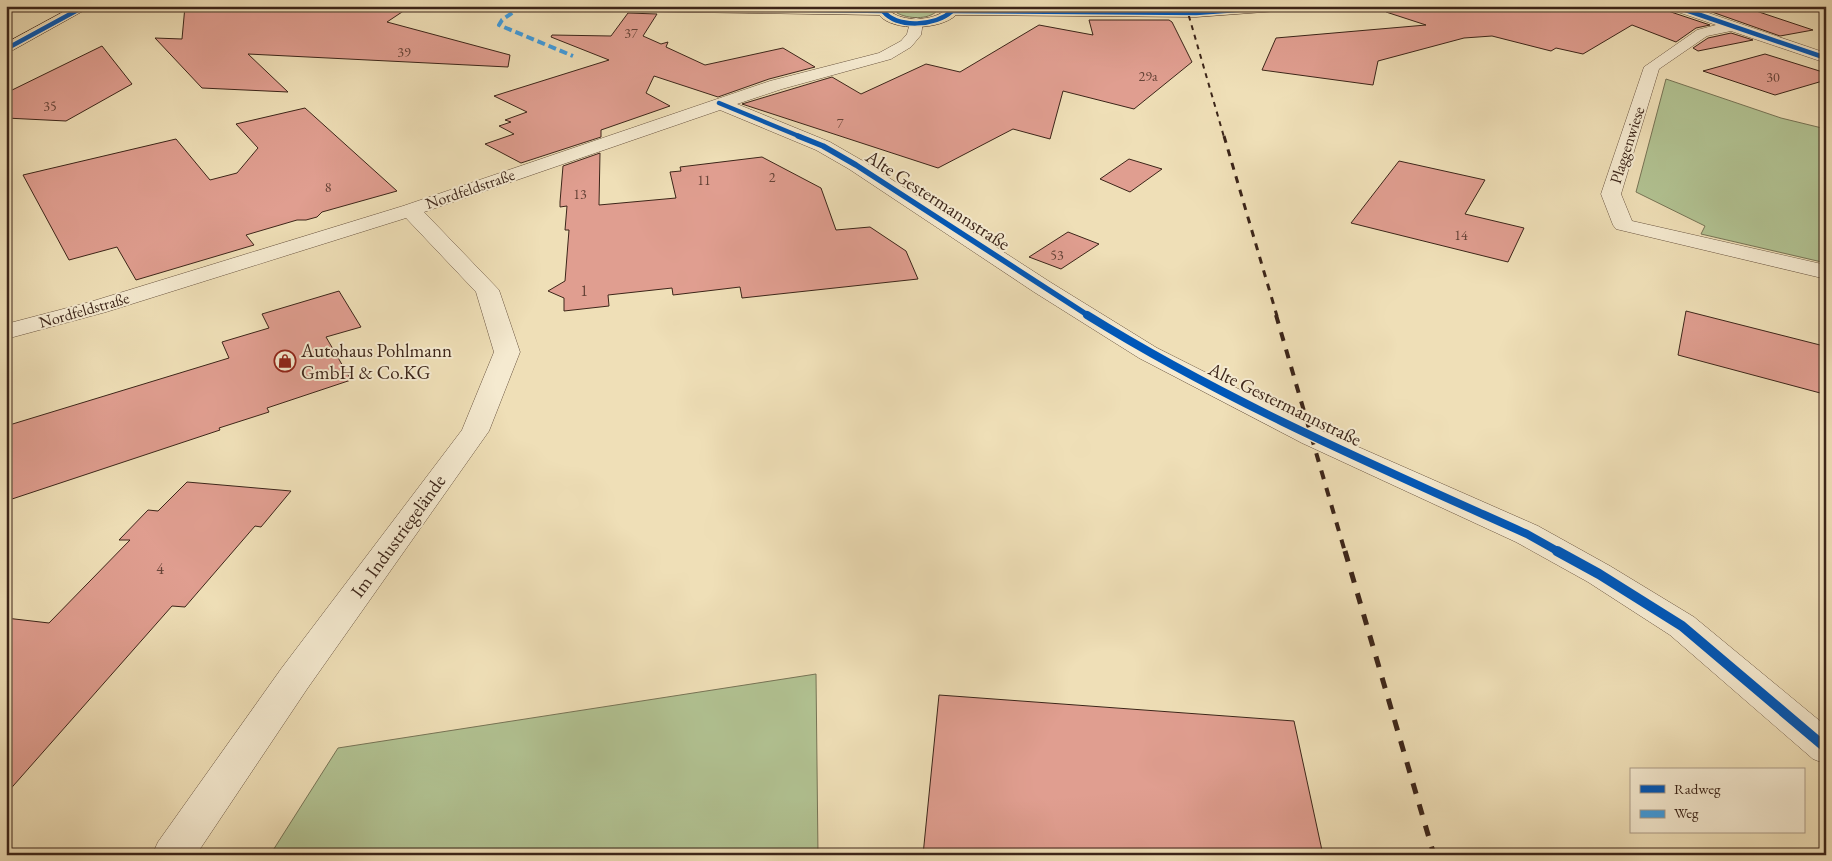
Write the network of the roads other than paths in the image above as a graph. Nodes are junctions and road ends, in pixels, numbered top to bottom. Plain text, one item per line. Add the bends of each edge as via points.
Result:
1 (85, 6) edge
2 (549, 6) edge
3 (1291, 6) edge
4 (1674, 6) edge
5 (885, 8) edge
6 (950, 9) edge
7 (916, 22) junction
8 (1732, 26) junction
9 (6, 49) edge
10 (1826, 58) edge
11 (719, 103) junction
12 (410, 210) junction
13 (1826, 272) edge
14 (6, 332) edge
15 (1826, 748) edge
16 (172, 855) edge

1 - 9 main road
2 - 5 main road
3 - 6 main road via 1188,13
4 - 8 street
5 - 7 main road via 886,16
6 - 7 main road via 945,18
7 - 11 street, Nordfeldstraße via 914,35 906,44 885,56
8 - 10 street
8 - 13 street, Plaggenwiese via 1702,33 1652,67 1610,194 1623,225
11 - 12 street, Nordfeldstraße
11 - 15 street, Alte Gestermannstraße via 824,146 1148,353 1312,437 1527,534 1599,574 1682,626
12 - 14 street, Nordfeldstraße via 98,307
12 - 16 street, Im Industriegelände via 487,290 507,352 475,431 294,679

